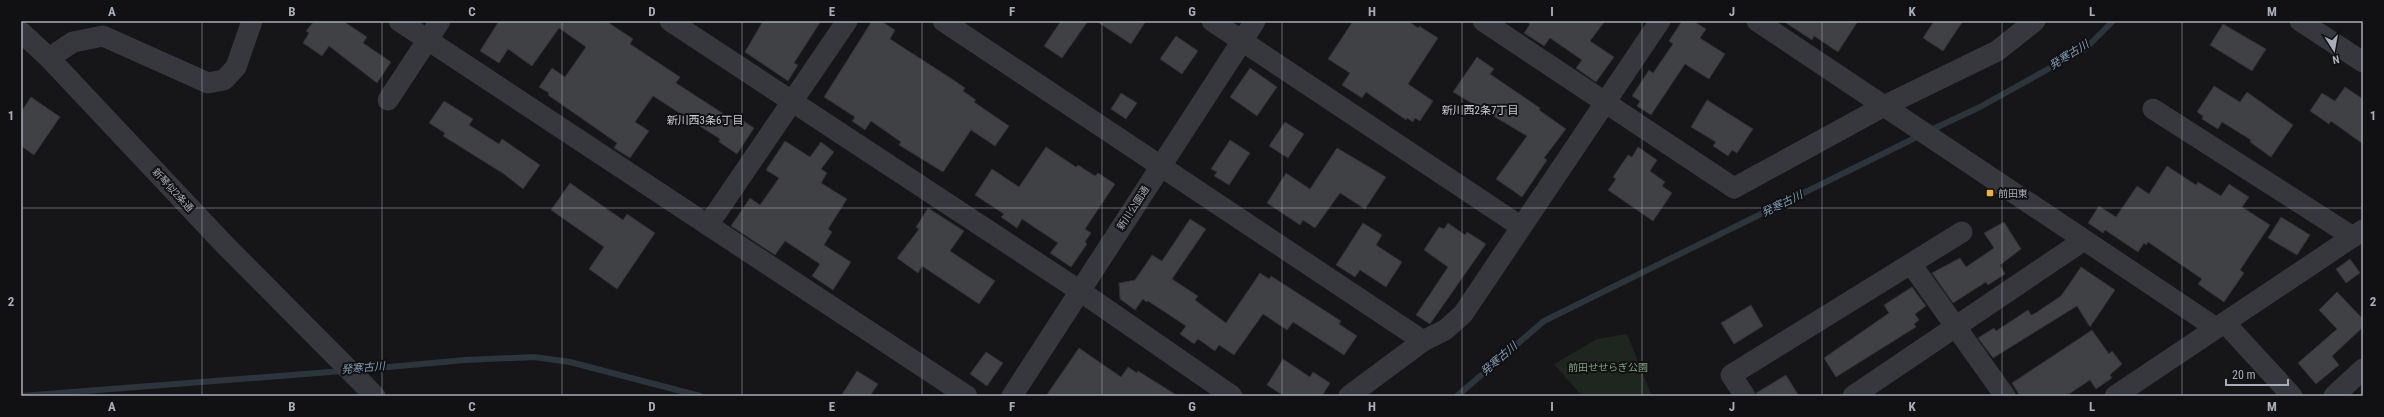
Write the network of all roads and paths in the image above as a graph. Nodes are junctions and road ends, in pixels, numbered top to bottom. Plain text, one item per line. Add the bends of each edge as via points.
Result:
1 (252, 21) edge
2 (399, 21) edge
3 (440, 21) edge
4 (670, 21) edge
5 (847, 21) edge
6 (943, 21) edge
7 (1212, 21) edge
8 (1255, 21) edge
9 (1482, 21) edge
10 (1660, 21) edge
11 (1757, 21) edge
12 (2300, 21) edge
13 (2033, 22) edge
14 (21, 32) edge
15 (428, 40) junction
16 (1242, 41) junction
17 (49, 58) junction
18 (2363, 62) edge
19 (388, 100) dead end
20 (792, 102) junction
21 (1605, 103) junction
22 (2154, 109) dead end
23 (1891, 110) junction
24 (1161, 164) junction
25 (708, 225) junction
26 (1520, 226) junction
27 (1962, 232) dead end
28 (2358, 234) edge
29 (2084, 240) junction
30 (1911, 264) junction
31 (1080, 291) junction
32 (2220, 325) junction
33 (1956, 326) junction
34 (1423, 341) junction
35 (2363, 370) edge
36 (372, 394) edge
37 (967, 396) edge
38 (1012, 396) edge
39 (1232, 396) edge
40 (1349, 396) edge
41 (1745, 396) edge
42 (1853, 396) edge
43 (2005, 396) edge
44 (2115, 396) edge
45 (2292, 396) edge
46 (2334, 396) edge

1 - 17 street via 236,67 224,80 208,83 103,36 73,42
2 - 15 street
3 - 15 street
4 - 20 street
5 - 20 street
6 - 24 street
7 - 16 street
8 - 16 street, 新川公園通
9 - 21 street
10 - 21 street
11 - 23 street
12 - 18 street
13 - 23 street via 1997,51
14 - 17 street, 新琴似2条通
15 - 19 street
15 - 25 street
16 - 24 street, 新川公園通
16 - 26 street
17 - 36 street, 新琴似2条通 via 224,244
20 - 25 street
20 - 31 street
21 - 23 street via 1734,188
21 - 26 street
22 - 28 street
23 - 29 street
24 - 31 street, 新川公園通
24 - 34 street
25 - 37 street
26 - 34 street via 1462,314 1445,330
27 - 30 street
28 - 32 street
29 - 32 street
29 - 33 street
30 - 33 street
30 - 41 street via 1731,375
31 - 38 street, 新川公園通
31 - 39 street
32 - 44 street
32 - 45 street
33 - 42 street
33 - 43 street
34 - 40 street
35 - 46 street

